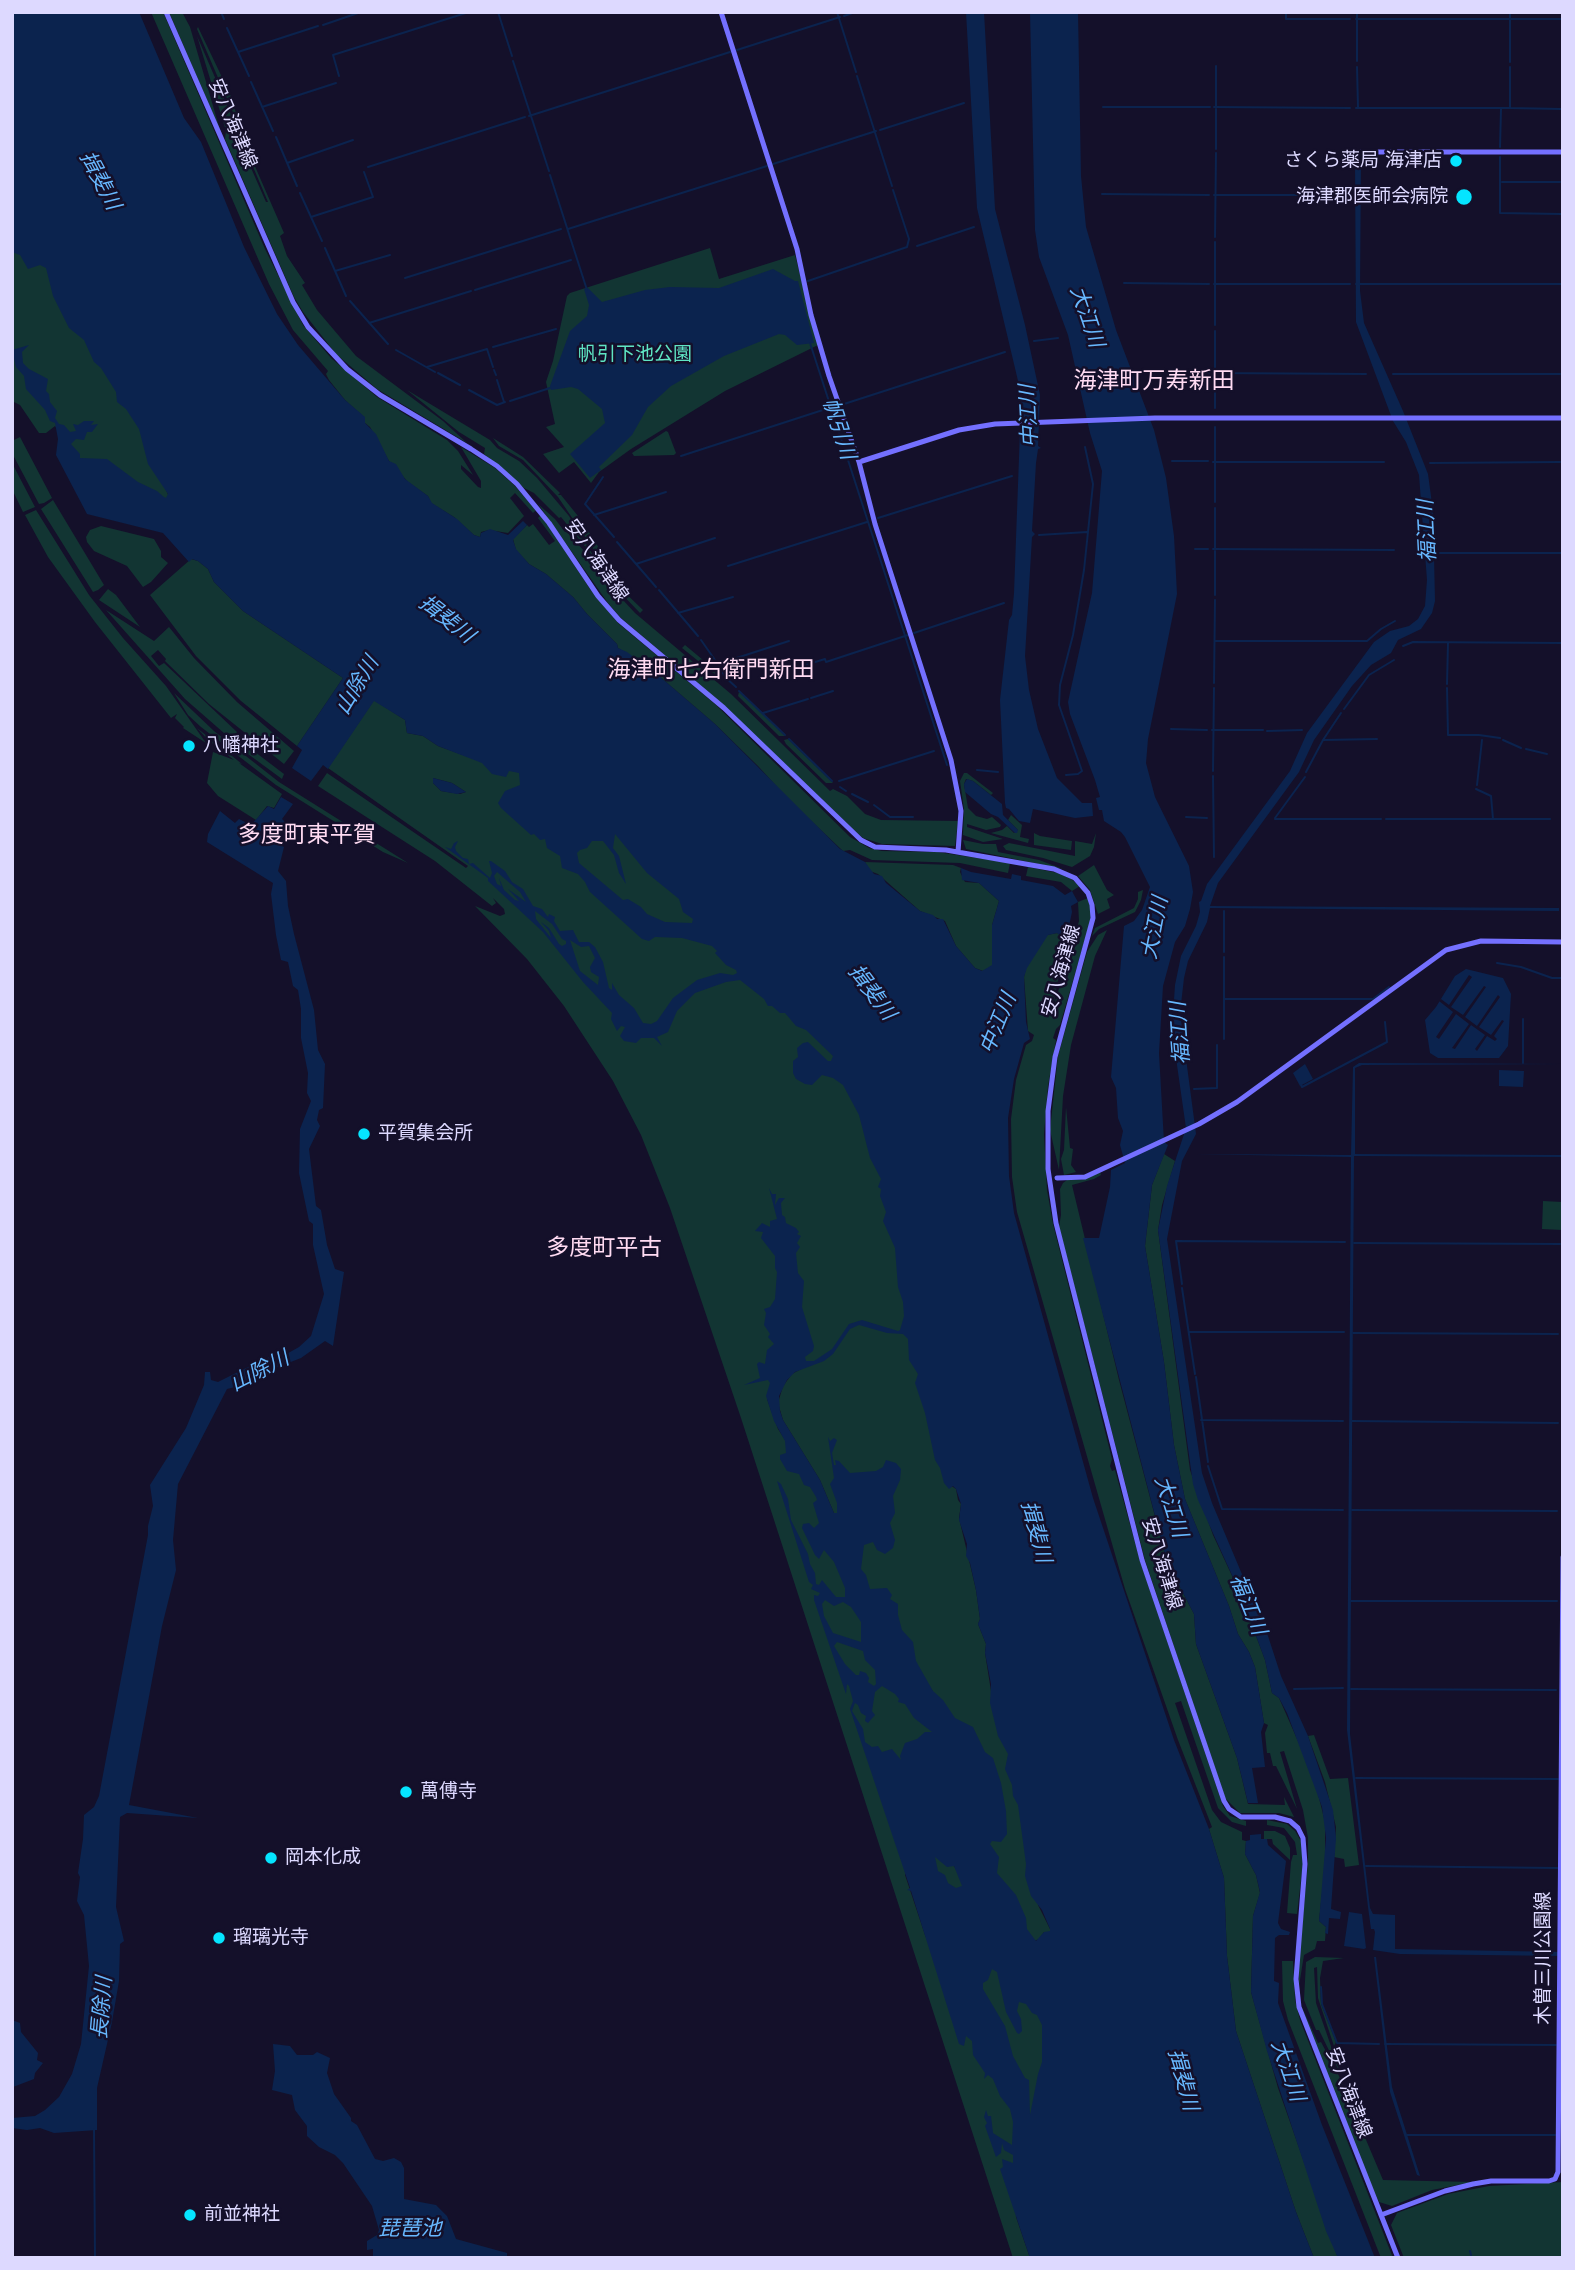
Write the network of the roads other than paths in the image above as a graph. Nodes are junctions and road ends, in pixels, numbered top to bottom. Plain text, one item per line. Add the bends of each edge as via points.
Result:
1 (166, 12) edge
2 (721, 12) edge
3 (1353, 152) dead end
4 (1563, 152) edge
5 (1563, 418) edge
6 (859, 462) junction
7 (958, 852) junction
8 (1563, 942) edge
9 (1057, 1178) dead end
10 (1563, 1556) edge
11 (1555, 2179) junction
12 (1563, 2179) edge
13 (1381, 2215) junction
14 (1398, 2258) edge

1 - 7 main road, 安八海津線 via 282,277 303,319 323,345 380,395 471,449 517,484 619,620 723,708 855,835 875,847
2 - 6 main road
3 - 4 main road
5 - 6 main road via 1155,418 977,426
6 - 7 main road via 951,760 961,811
7 - 13 main road, 安八海津線 via 1068,874 1085,887 1092,905 1092,925 1051,1085 1048,1169 1056,1223 1142,1560 1224,1801 1241,1817 1290,1821 1303,1838 1296,1969 1299,2007
8 - 9 main road via 1481,942 1446,950 1261,1087 1199,1124 1085,1177
10 - 11 main road, 木曽三川公園線 via 1559,2148
11 - 12 main road
11 - 13 main road via 1473,2184
13 - 14 main road, 安八海津線

